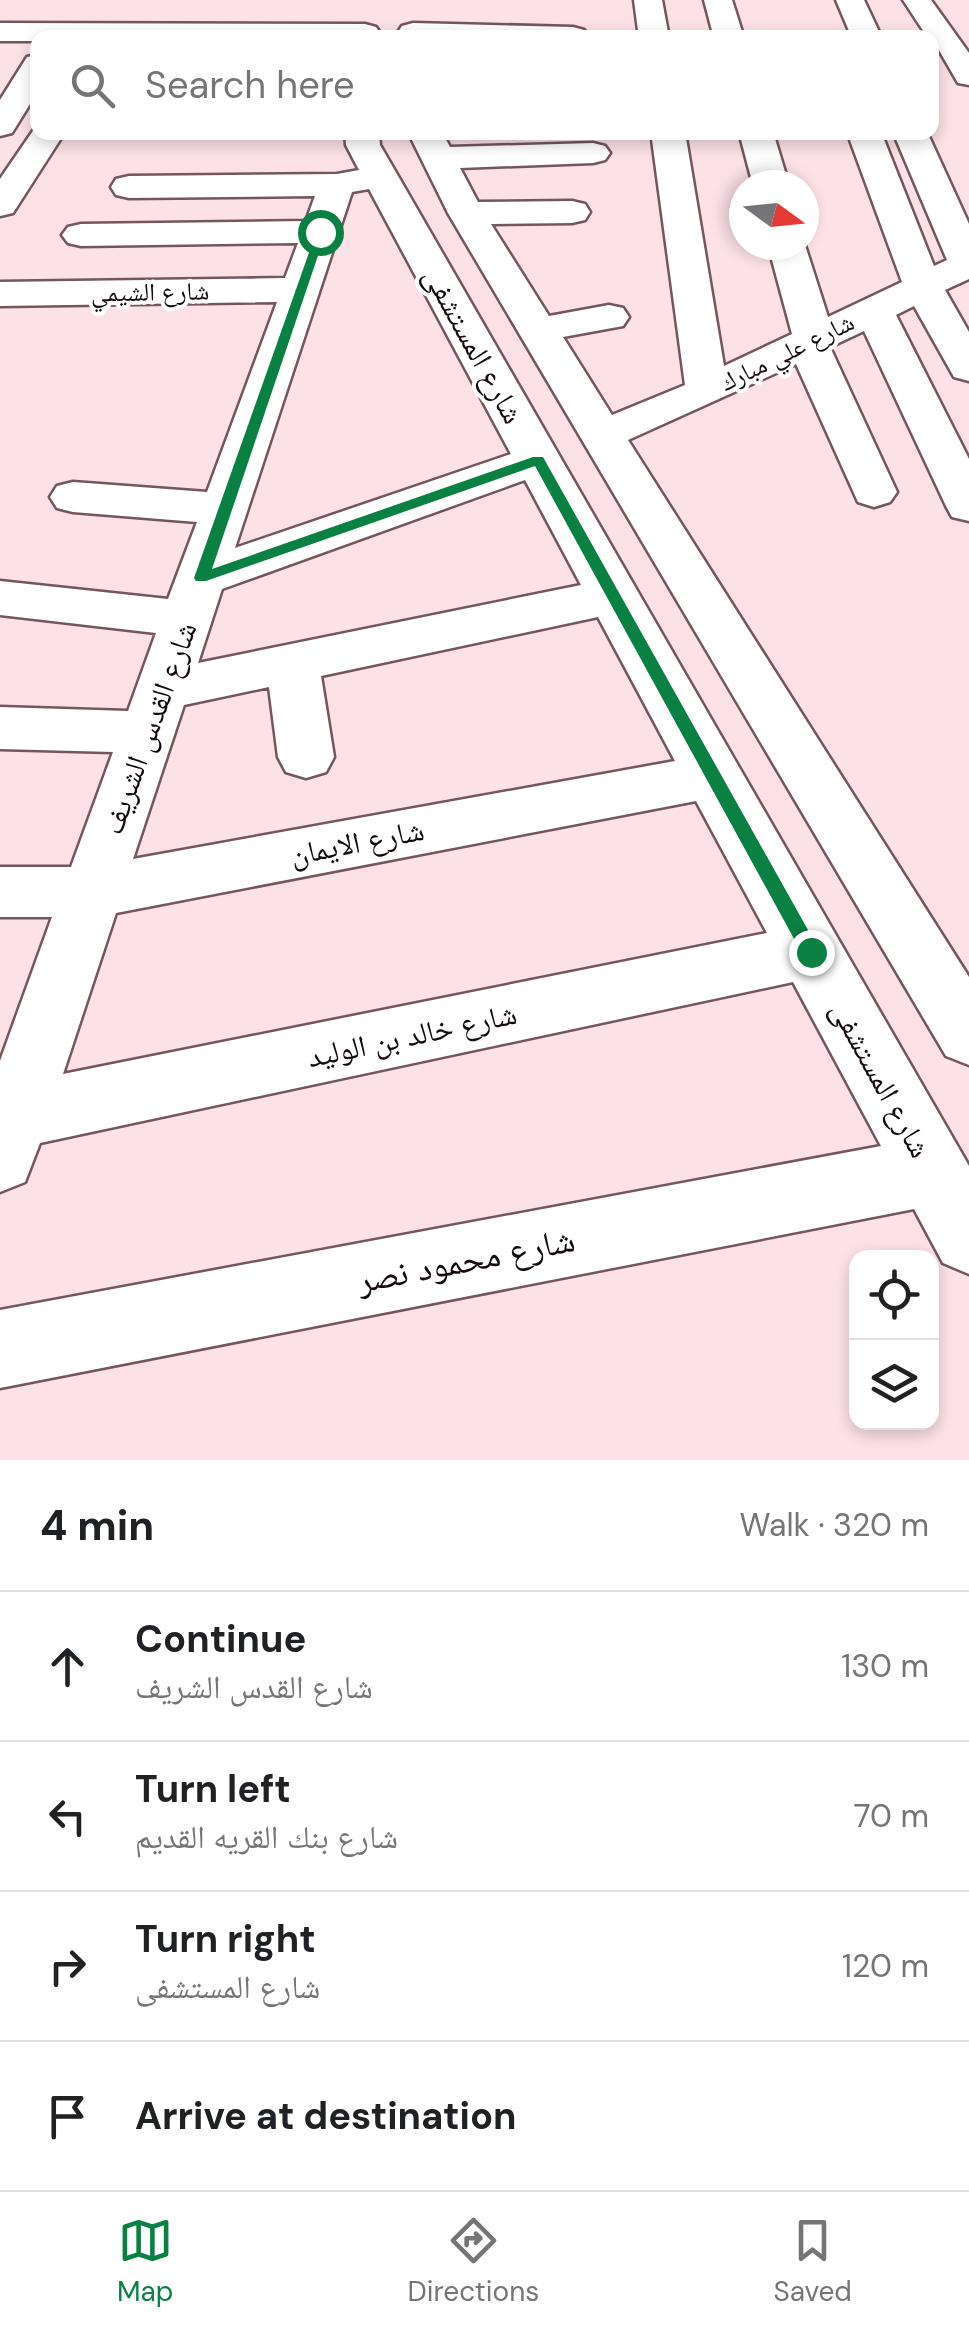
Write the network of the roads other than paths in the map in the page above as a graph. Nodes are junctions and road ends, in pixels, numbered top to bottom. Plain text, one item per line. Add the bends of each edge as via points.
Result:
1 (377, 0) edge
2 (421, 0) edge
3 (648, 0) edge
4 (718, 0) edge
5 (850, 0) edge
6 (917, 0) edge
7 (151, 4) dead end
8 (0, 8) edge
9 (367, 30) edge
10 (414, 30) edge
11 (653, 30) edge
12 (727, 30) edge
13 (863, 30) edge
14 (938, 30) edge
15 (0, 32) edge
16 (939, 32) edge
17 (30, 34) edge
18 (969, 76) edge
19 (30, 77) edge
20 (0, 128) edge
21 (30, 130) edge
22 (44, 140) edge
23 (669, 140) edge
24 (758, 140) edge
25 (867, 140) edge
26 (913, 140) edge
27 (433, 151) edge
28 (593, 152) dead end
29 (766, 170) edge
30 (116, 177) dead end
31 (354, 177) edge
32 (887, 192) junction
33 (936, 192) junction
34 (0, 205) edge
35 (572, 212) dead end
36 (466, 213) junction
37 (81, 235) dead end
38 (792, 260) edge
39 (968, 264) edge
40 (923, 286) junction
41 (300, 290) junction
42 (0, 294) edge
43 (874, 310) junction
44 (609, 316) dead end
45 (537, 330) junction
46 (811, 340) junction
47 (969, 368) edge
48 (707, 390) junction
49 (602, 435) junction
50 (538, 460) junction
51 (874, 492) dead end
52 (73, 496) dead end
53 (969, 506) edge
54 (225, 510) junction
55 (613, 596) junction
56 (0, 598) edge
57 (194, 598) junction
58 (292, 662) junction
59 (153, 711) junction
60 (0, 728) edge
61 (306, 757) dead end
62 (713, 776) junction
63 (0, 892) edge
64 (91, 892) junction
65 (944, 949) edge
66 (811, 952) junction
67 (969, 1035) edge
68 (5, 1132) edge
69 (932, 1172) junction
70 (969, 1237) edge
71 (0, 1349) edge

1 - 9 street
2 - 10 street
3 - 11 street
4 - 12 street
5 - 13 street
6 - 14 street
7 - 8 street
15 - 17 street
16 - 18 street
19 - 20 street
20 - 21 street
22 - 34 street
23 - 48 street
24 - 29 street
25 - 32 street
26 - 33 street
27 - 28 street
27 - 31 street
27 - 36 street, شارع المستشفى
30 - 31 street
31 - 37 street
31 - 41 street, شارع القدس الشريف
31 - 50 street, شارع المستشفى
32 - 33 street
32 - 40 street
33 - 39 street
35 - 36 street
36 - 45 street, شارع المستشفى
38 - 46 street
39 - 40 street, شارع علي مبارك
40 - 43 street, شارع علي مبارك
40 - 47 street
41 - 42 street, شارع الشيمي
41 - 54 street, شارع القدس الشريف
43 - 46 street, شارع علي مبارك
43 - 53 street
44 - 45 street
45 - 49 street, شارع المستشفى
46 - 48 street, شارع علي مبارك
46 - 51 street
48 - 49 street, شارع علي مبارك
49 - 65 street, شارع المستشفى
50 - 55 street, شارع المستشفى
50 - 57 street
52 - 54 street
54 - 57 street, شارع القدس الشريف
55 - 58 street
55 - 62 street, شارع المستشفى
56 - 57 street
57 - 59 street, شارع القدس الشريف
58 - 59 street
58 - 61 street
59 - 60 street
59 - 64 street, شارع القدس الشريف
62 - 64 street, شارع الايمان
62 - 66 street, شارع المستشفى
63 - 64 street, شارع الايمان
64 - 68 street, شارع القدس الشريف
65 - 67 street, شارع المستشفى
66 - 68 street, شارع خالد بن الوليد
66 - 69 street, شارع المستشفى
69 - 70 street, شارع المستشفى
69 - 71 street, شارع محمود نصر

